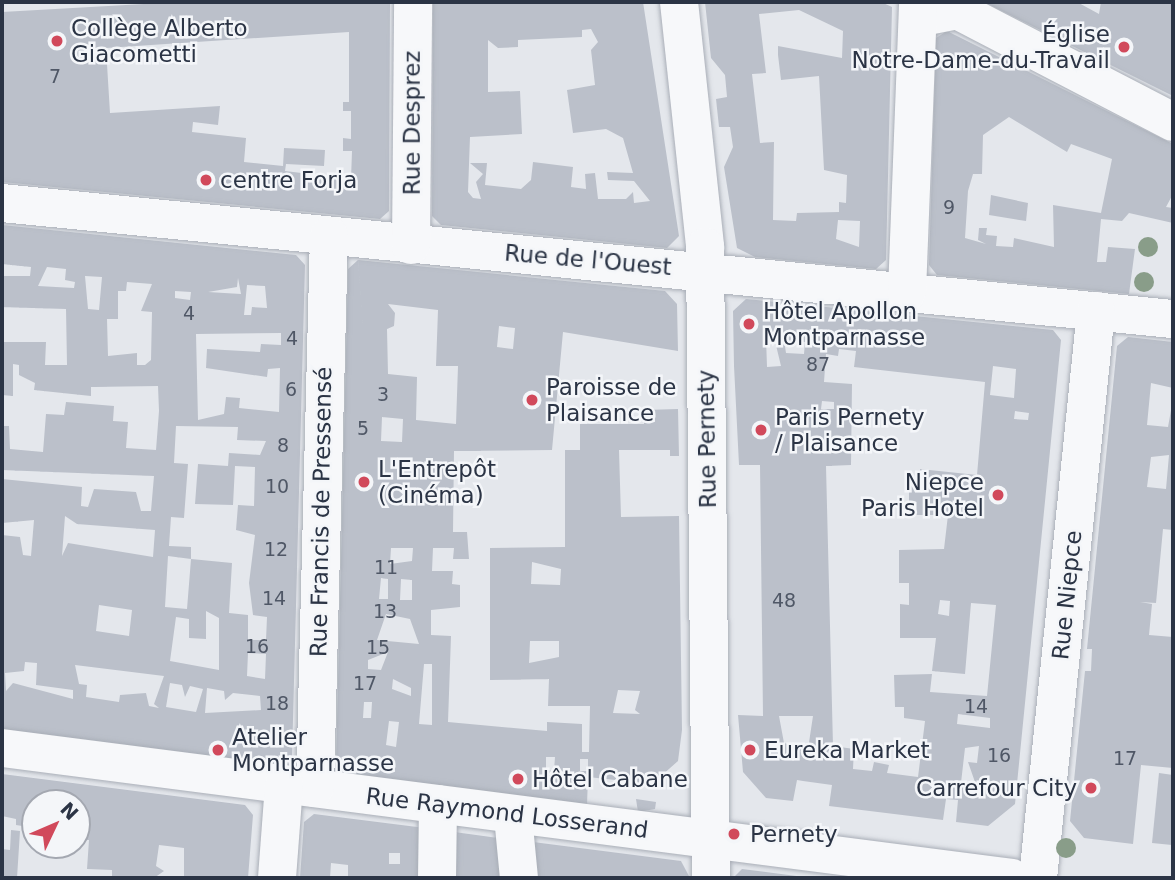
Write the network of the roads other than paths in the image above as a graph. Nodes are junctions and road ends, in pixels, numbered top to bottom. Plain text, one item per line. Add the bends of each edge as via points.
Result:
1 (413, 2) edge
2 (679, 2) edge
3 (920, 9) edge
4 (1173, 122) edge
5 (2, 203) edge
6 (329, 236) junction
7 (411, 245) junction
8 (704, 271) junction
9 (907, 292) junction
10 (1096, 311) junction
11 (1173, 319) edge
12 (2, 748) edge
13 (300, 786) junction
14 (438, 804) junction
15 (513, 816) junction
16 (710, 841) junction
17 (911, 872) edge
18 (277, 878) edge
19 (437, 878) edge
20 (519, 878) edge
21 (711, 878) edge
22 (1012, 878) edge
23 (1038, 878) edge

1 - 7 street, Rue Desprez
2 - 8 street, Rue Pernety
3 - 4 street via 957,10
3 - 9 street
5 - 6 street, Rue de l'Ouest
6 - 7 street, Rue de l'Ouest
6 - 13 street, Rue Francis de Pressensé
7 - 8 street, Rue de l'Ouest
8 - 9 street, Rue de l'Ouest
8 - 16 street, Rue Pernety
9 - 10 street, Rue de l'Ouest
10 - 11 street, Rue de l'Ouest
10 - 23 street, Rue Niepce
12 - 13 street, Rue Raymond Losserand
13 - 14 street, Rue Raymond Losserand
13 - 18 street, Rue Francis de Pressensé
14 - 15 street, Rue Raymond Losserand
14 - 19 street
15 - 16 street, Rue Raymond Losserand
15 - 20 street
16 - 17 street, Rue Raymond Losserand
16 - 21 street, Rue Pernety
17 - 22 street, Rue Raymond Losserand

